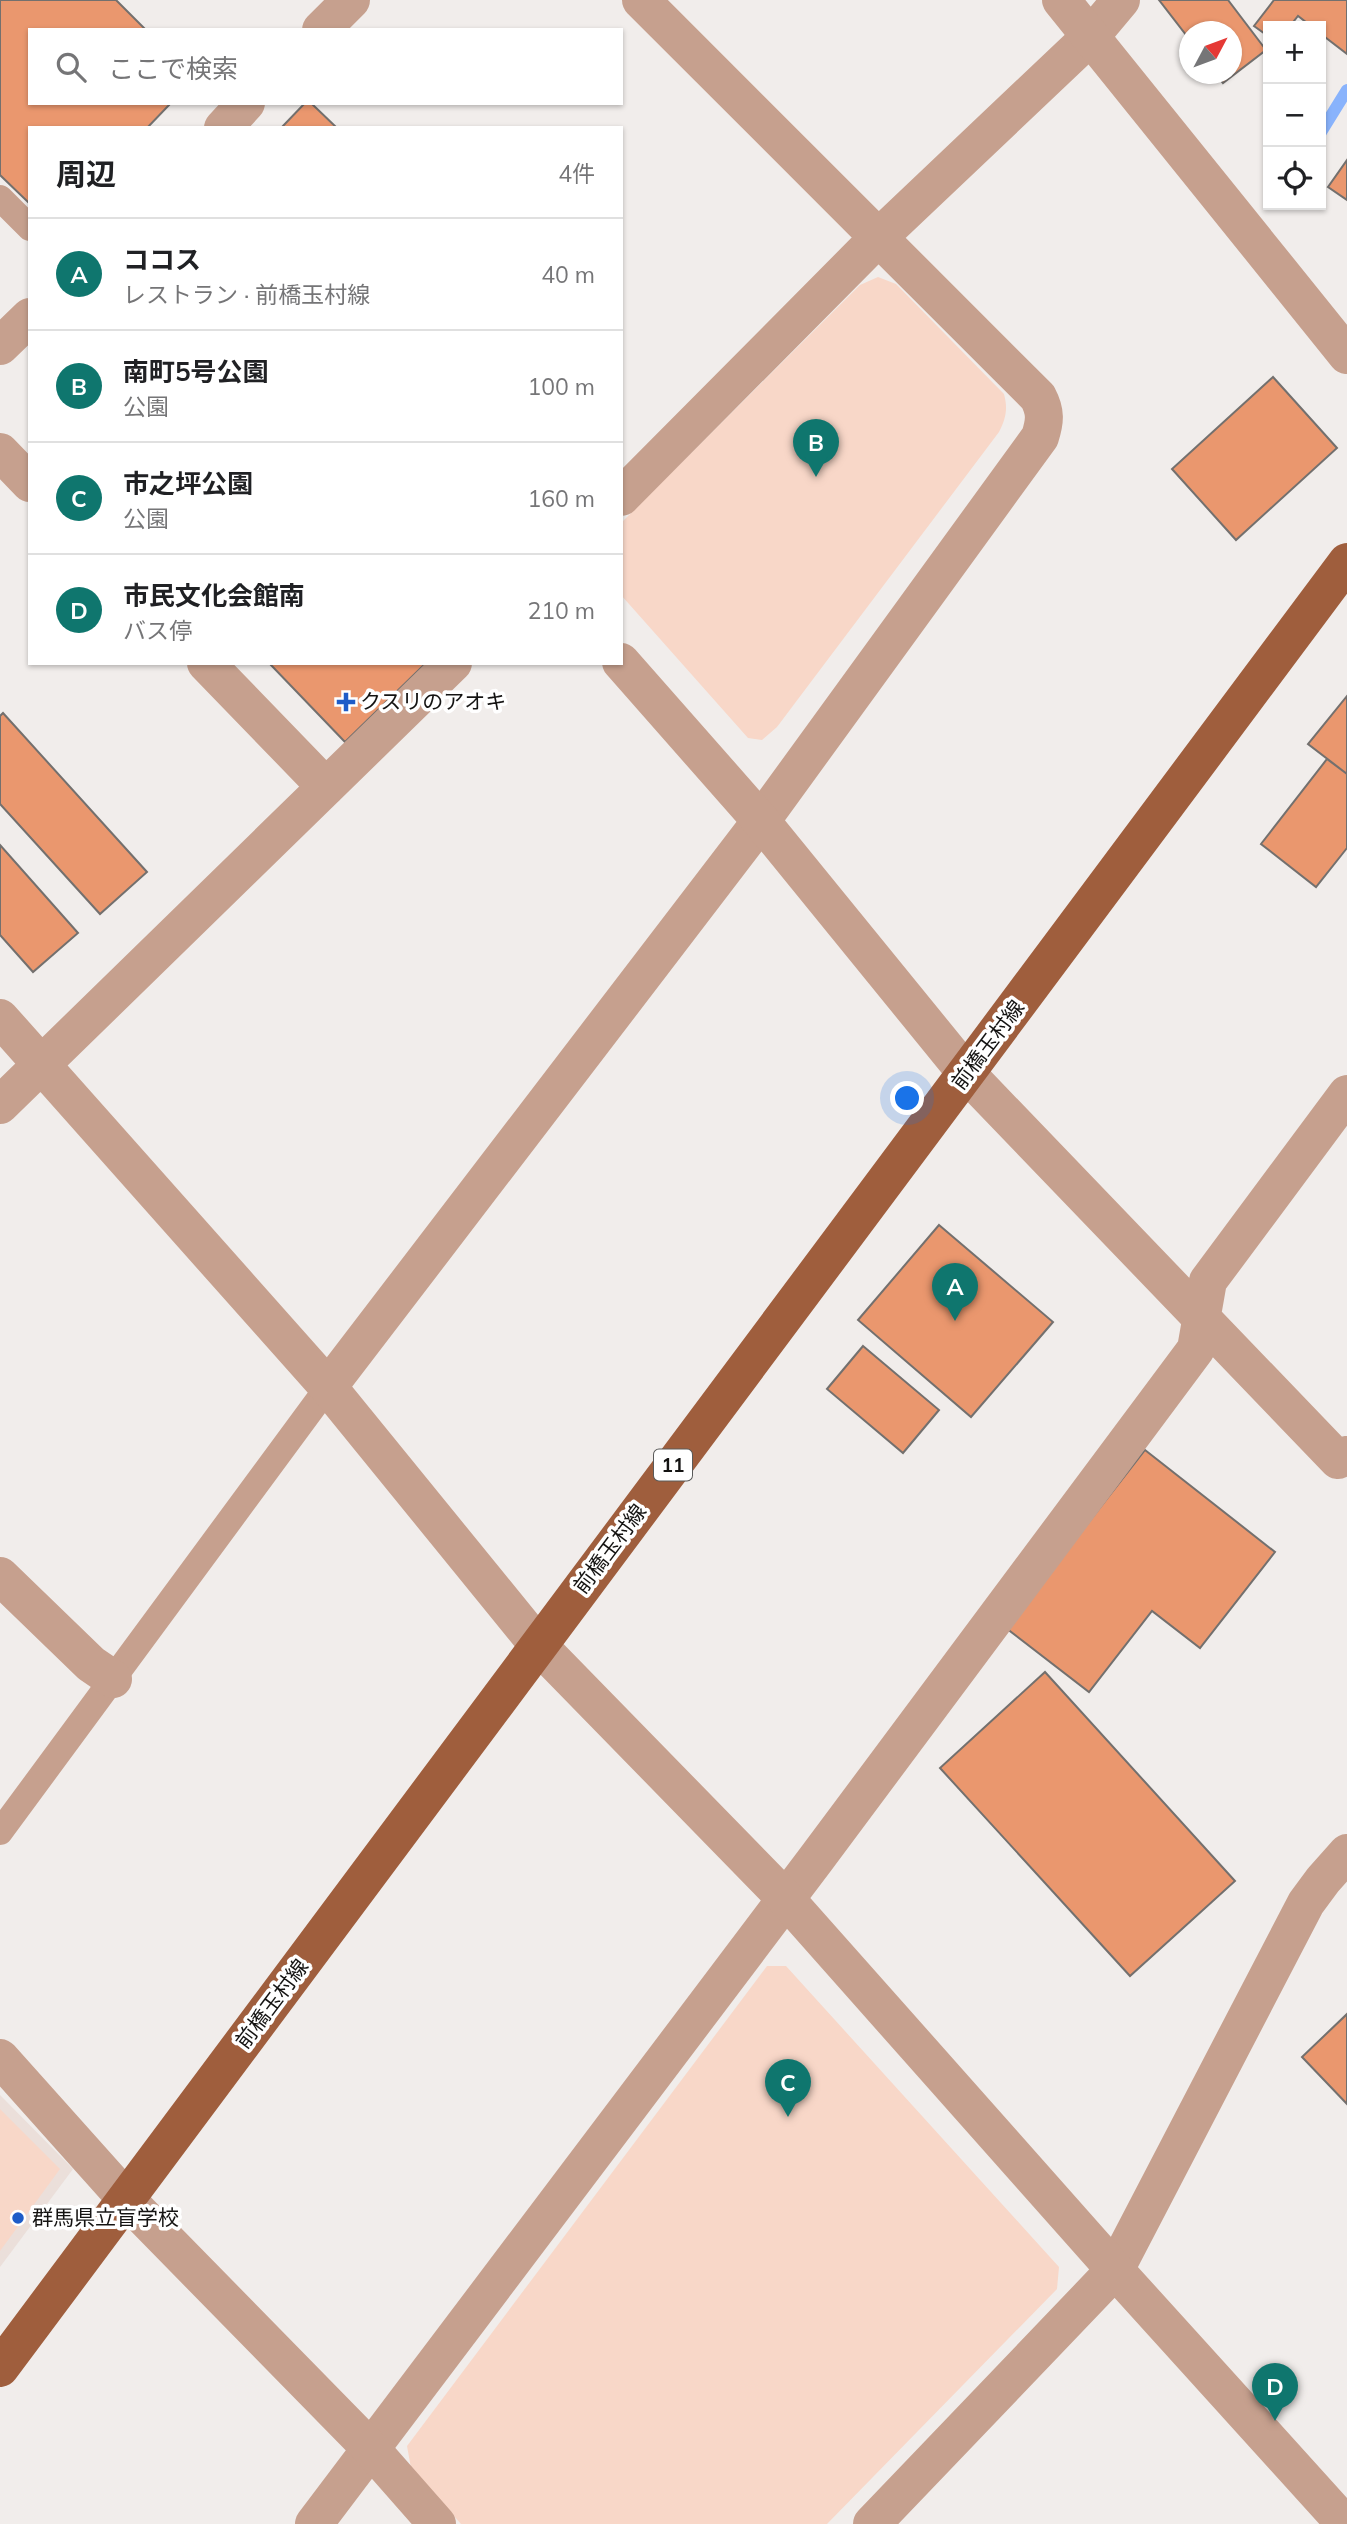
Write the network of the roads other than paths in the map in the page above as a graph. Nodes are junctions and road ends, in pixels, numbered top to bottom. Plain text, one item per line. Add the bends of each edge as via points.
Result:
1 (351, 0) edge
2 (641, 0) edge
3 (1060, 0) edge
4 (1122, 0) edge
5 (323, 28) edge
6 (1090, 37) junction
7 (244, 105) edge
8 (225, 126) edge
9 (0, 198) edge
10 (28, 226) edge
11 (878, 238) junction
12 (28, 319) edge
13 (0, 346) edge
14 (1347, 355) edge
15 (0, 452) edge
16 (28, 481) edge
17 (623, 495) edge
18 (1347, 562) edge
19 (623, 664) edge
20 (208, 665) edge
21 (451, 665) edge
22 (326, 787) junction
23 (761, 821) junction
24 (0, 1018) edge
25 (41, 1063) junction
26 (967, 1074) junction
27 (1347, 1094) edge
28 (0, 1105) edge
29 (1202, 1316) junction
30 (328, 1387) junction
31 (1347, 1455) edge
32 (0, 1576) edge
33 (538, 1645) junction
34 (113, 1679) junction
35 (0, 1832) edge
36 (1347, 1853) edge
37 (785, 1898) junction
38 (0, 2058) edge
39 (127, 2200) junction
40 (1115, 2270) junction
41 (0, 2368) edge
42 (371, 2449) junction
43 (878, 2522) edge
44 (314, 2524) edge
45 (437, 2524) edge
46 (1345, 2524) edge

1 - 5 street
2 - 11 street
3 - 6 street
4 - 6 street
6 - 11 street
6 - 14 street
7 - 8 street
9 - 10 lane
11 - 17 street
11 - 23 street via 1038,397 1045,421 1040,437
12 - 13 street
15 - 16 street
18 - 26 main road, 前橋玉村線 / 11
19 - 23 street
20 - 22 street
21 - 22 street
22 - 25 street
23 - 26 street
23 - 30 street
24 - 25 street
25 - 28 street
25 - 30 street
26 - 29 street
26 - 33 main road, 前橋玉村線 / 11
27 - 29 street via 1208,1281
29 - 31 street via 1338,1460
29 - 37 street via 1196,1349
30 - 33 street
30 - 34 lane
32 - 34 street via 91,1664
33 - 37 street
33 - 39 main road, 前橋玉村線 / 11
34 - 35 lane
36 - 40 street via 1306,1903
37 - 40 street
37 - 42 street
38 - 39 street
39 - 41 main road, 前橋玉村線 / 11
39 - 42 street
40 - 43 street
40 - 46 street
42 - 44 street
42 - 45 street

